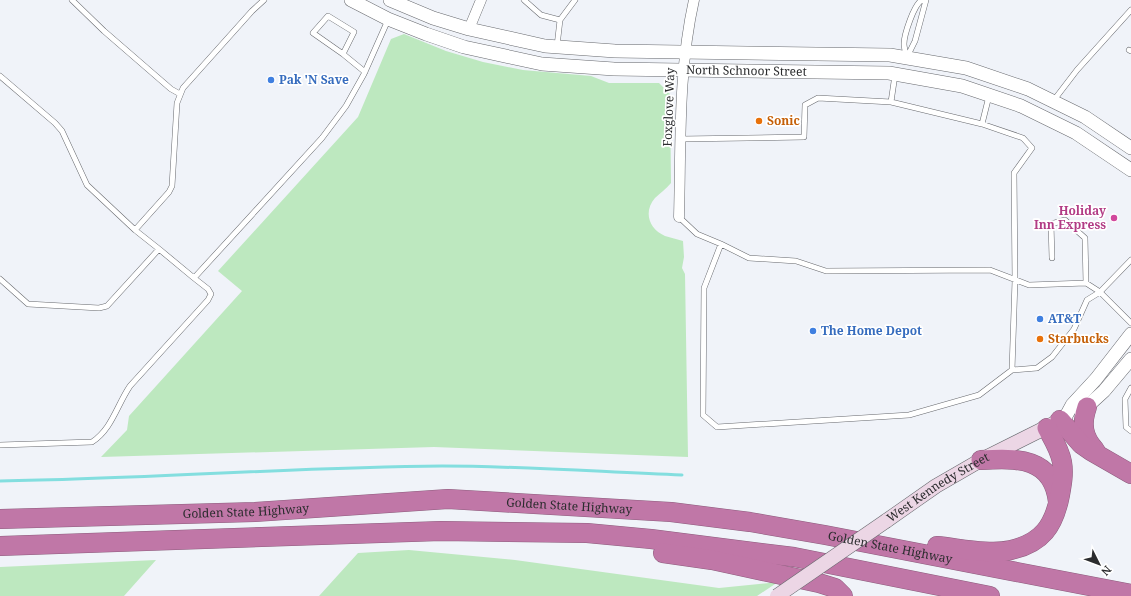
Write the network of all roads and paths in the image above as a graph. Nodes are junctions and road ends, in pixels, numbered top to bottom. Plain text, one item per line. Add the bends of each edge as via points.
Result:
1 (72, 0) edge
2 (264, 0) edge
3 (351, 0) edge
4 (390, 0) edge
5 (481, 0) edge
6 (524, 0) edge
7 (575, 0) edge
8 (694, 0) edge
9 (922, 0) edge
10 (926, 0) edge
11 (1131, 10) edge
12 (388, 19) junction
13 (560, 20) junction
14 (469, 29) junction
15 (557, 47) junction
16 (684, 51) junction
17 (343, 54) junction
18 (907, 58) junction
19 (683, 69) junction
20 (365, 72) junction
21 (841, 72) junction
22 (895, 74) junction
23 (0, 76) edge
24 (180, 94) junction
25 (989, 95) junction
26 (1053, 101) junction
27 (891, 102) junction
28 (982, 124) junction
29 (1076, 133) junction
30 (681, 139) junction
31 (1131, 149) edge
32 (1131, 170) edge
33 (679, 216) joint
34 (135, 230) junction
35 (721, 244) junction
36 (159, 249) junction
37 (1052, 258) dead end
38 (1131, 260) edge
39 (194, 278) junction
40 (1016, 280) junction
41 (1, 283) edge
42 (1086, 283) junction
43 (1100, 292) junction
44 (1131, 323) edge
45 (1131, 334) edge
46 (1130, 364) edge
47 (1012, 370) junction
48 (1131, 388) edge
49 (1088, 407) junction
50 (1058, 422) junction
51 (1131, 431) edge
52 (0, 445) edge
53 (1100, 455) junction
54 (982, 460) junction
55 (1131, 474) edge
56 (1059, 503) junction
57 (0, 519) edge
58 (520, 531) junction
59 (825, 535) junction
60 (0, 546) edge
61 (1131, 594) edge
62 (777, 596) edge
63 (843, 596) edge
64 (990, 596) edge

1 - 24 lane via 108,35
2 - 24 lane
3 - 12 street, North Schnoor Street
4 - 14 street, North Schnoor Street via 433,18
5 - 14 street
6 - 13 lane via 541,15
7 - 13 lane
8 - 16 street, Foxglove Way
9 - 18 lane via 918,2 914,11 904,44
10 - 18 lane via 915,41
11 - 26 lane via 1076,70
12 - 19 street, North Schnoor Street via 464,47 542,64 614,69
12 - 20 lane
13 - 15 lane
14 - 15 street, North Schnoor Street
15 - 16 street, North Schnoor Street via 615,51
16 - 18 street, North Schnoor Street via 890,55
16 - 19 street, Foxglove Way
17 - 17 lane via 354,32 328,16 313,33
17 - 20 lane
18 - 21 street via 894,63 855,61
18 - 26 street, North Schnoor Street via 966,68 1028,89
19 - 21 street, North Schnoor Street
19 - 30 street, Foxglove Way
20 - 39 lane via 346,106 322,138
21 - 22 street, North Schnoor Street
22 - 25 street, North Schnoor Street via 962,86
22 - 27 lane
23 - 34 lane via 55,123 62,131 87,184
24 - 34 lane via 177,103 172,186
25 - 28 lane
25 - 29 street, North Schnoor Street via 1022,106
26 - 31 street, North Schnoor Street via 1085,117
27 - 28 lane
27 - 30 lane via 818,98 805,105 804,137
28 - 40 lane via 1024,138 1032,148 1014,173
29 - 31 street via 1090,132 1118,150
29 - 32 street, North Schnoor Street
30 - 33 street, Foxglove Way
33 - 35 lane via 697,234
34 - 36 lane
35 - 40 lane via 749,258 796,260 826,271 990,270
35 - 47 lane via 704,288 704,415 718,427 909,415 979,395
36 - 39 lane
36 - 41 lane via 107,306 99,308 28,304
37 - 42 lane via 1051,224 1065,220 1085,238
38 - 43 lane
39 - 52 lane via 211,294 208,300 130,386 121,399 115,416 97,439 92,442
40 - 42 lane via 1029,285
40 - 47 lane
42 - 43 lane
43 - 44 lane
43 - 47 lane via 1087,300 1074,329 1052,357 1037,368
45 - 50 street, West Kennedy Street
46 - 49 street, West Kennedy Street
48 - 51 lane via 1125,399 1126,427
49 - 50 street, West Kennedy Street via 1079,414
49 - 53 highway via 1084,417 1084,433 1088,442
50 - 53 highway via 1081,444
50 - 54 main road, West Kennedy Street
50 - 56 highway via 1058,449 1062,460 1063,482
53 - 55 highway
54 - 56 highway via 1010,459 1032,463 1049,478
54 - 62 main road, West Kennedy Street, bridge via 936,486
56 - 59 highway via 1052,523 1044,533 1034,542 1009,550 995,551
57 - 59 highway, Golden State Highway via 255,512 448,499 671,512
58 - 60 highway via 260,536
58 - 63 highway via 712,560 819,583 835,588
58 - 64 highway via 587,533 652,539 794,557
59 - 61 highway, Golden State Highway

